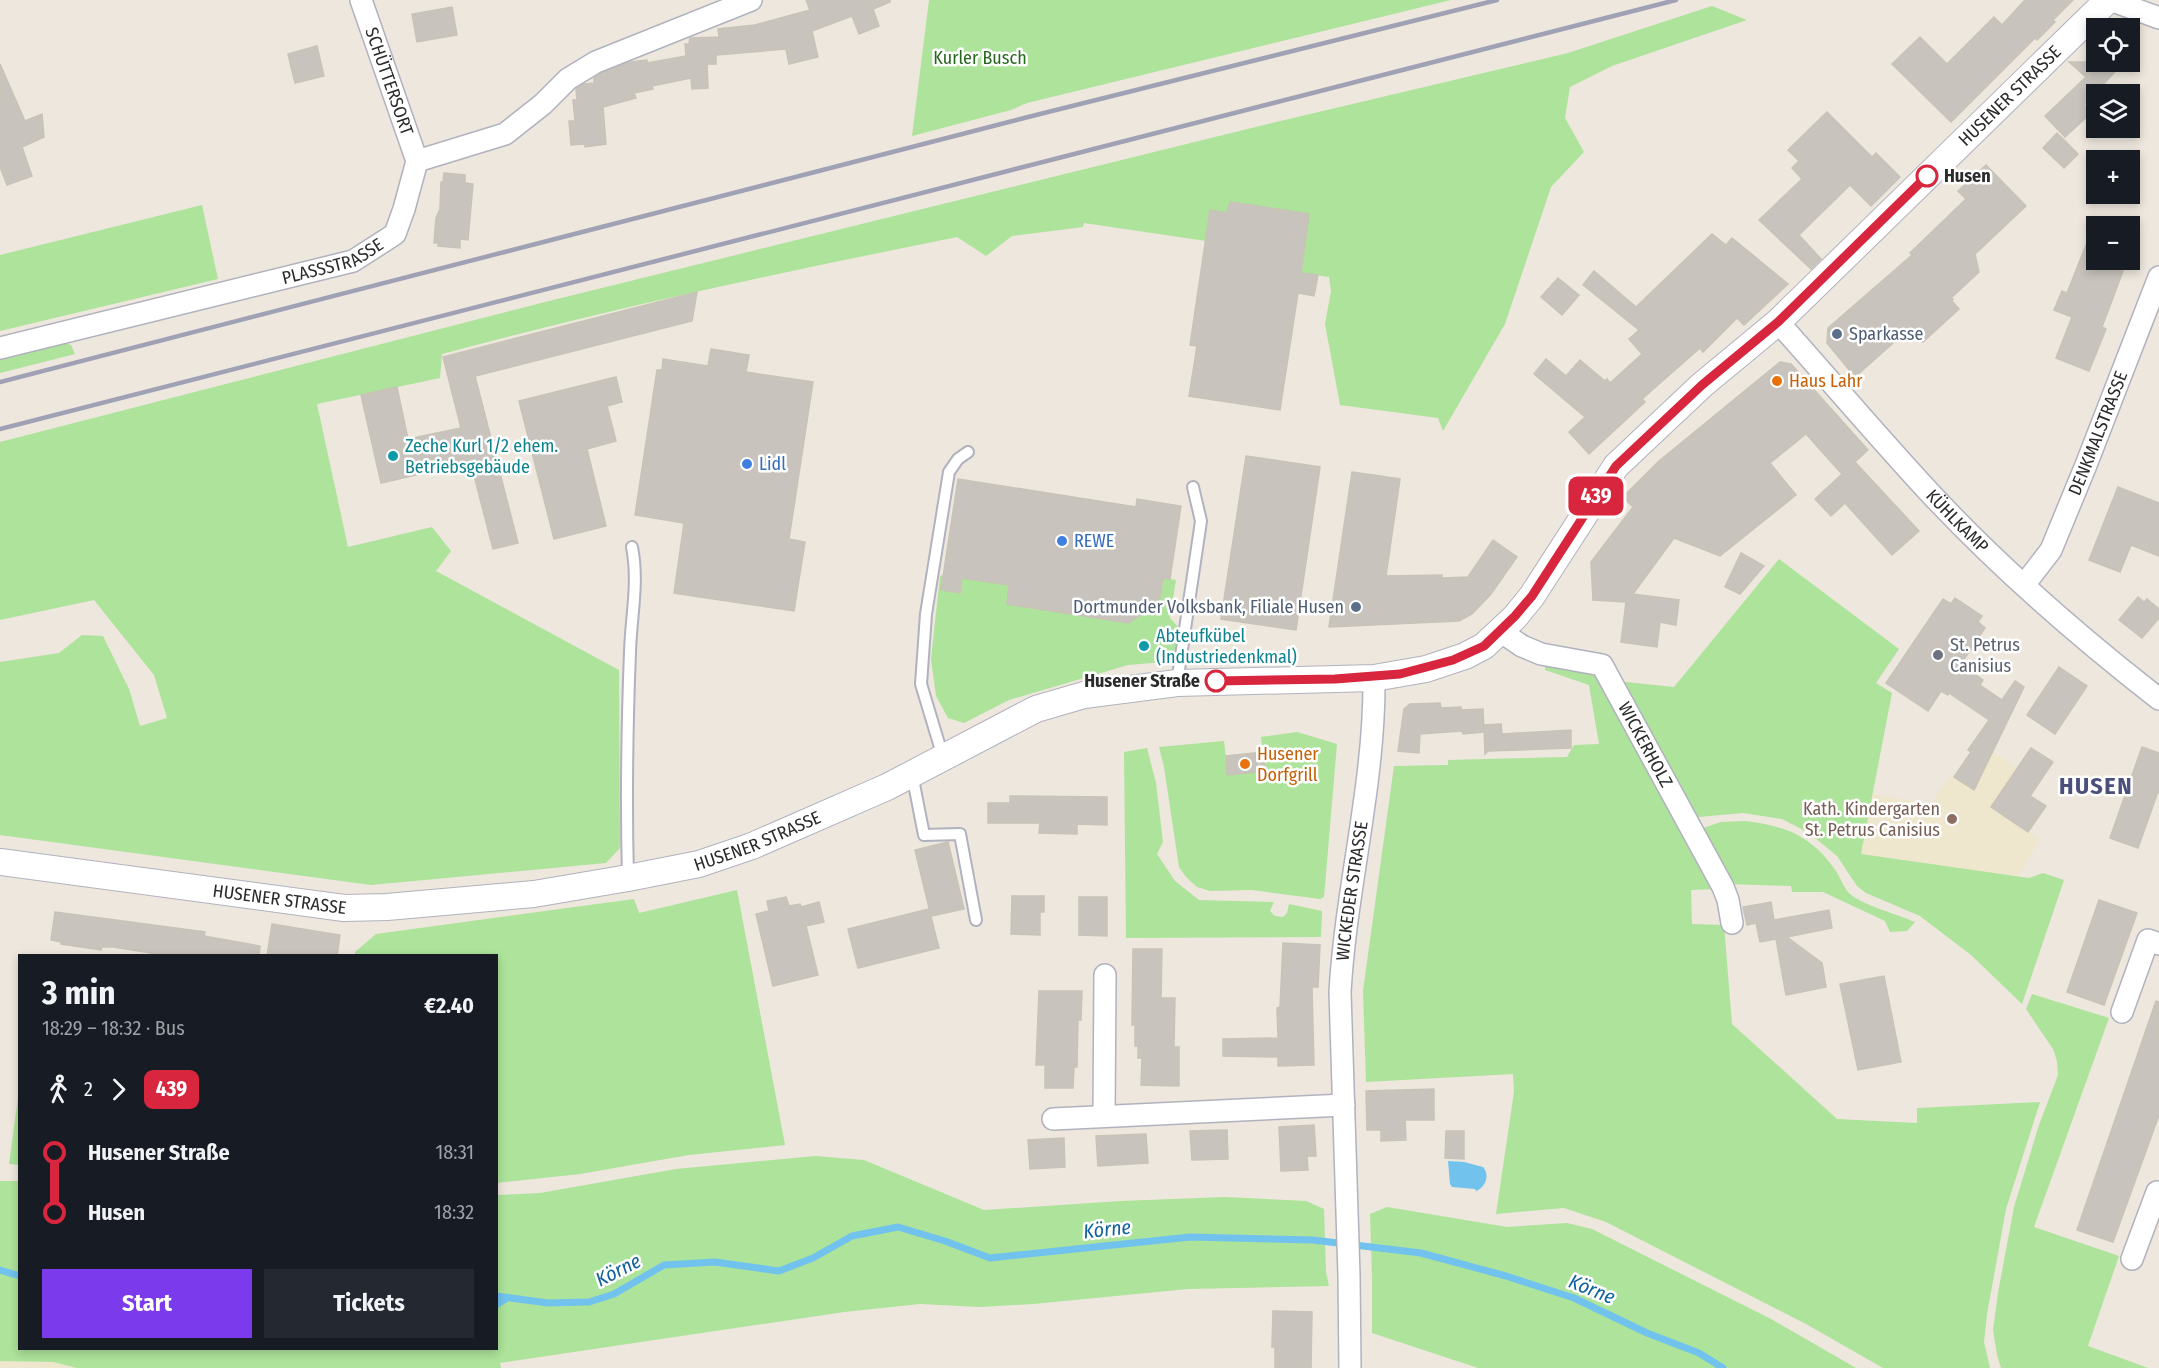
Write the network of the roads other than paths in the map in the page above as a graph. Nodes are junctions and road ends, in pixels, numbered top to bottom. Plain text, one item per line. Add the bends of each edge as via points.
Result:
1 (361, 0) edge
2 (751, 0) edge
3 (2109, 0) edge
4 (724, 6) edge
5 (2159, 18) edge
6 (417, 162) junction
7 (2159, 277) edge
8 (1778, 322) junction
9 (0, 348) edge
10 (968, 452) dead end
11 (1193, 486) dead end
12 (632, 547) dead end
13 (2024, 585) junction
14 (1500, 631) junction
15 (1374, 678) junction
16 (1177, 683) junction
17 (2159, 699) edge
18 (943, 758) junction
19 (912, 774) junction
20 (0, 862) edge
21 (628, 878) junction
22 (976, 920) dead end
23 (1732, 923) dead end
24 (2159, 944) edge
25 (1105, 975) dead end
26 (2122, 1012) dead end
27 (1344, 1105) junction
28 (1104, 1116) junction
29 (1053, 1119) dead end
30 (2158, 1194) edge
31 (2132, 1259) dead end
32 (1350, 1368) edge

1 - 6 street, SCHÜTTERSORT
2 - 4 street
3 - 5 street
3 - 8 street, HUSENER STRASSE
4 - 6 street via 596,62 568,79 505,134
6 - 9 street, PLASSSTRASSE via 395,234 353,261
7 - 13 street, DENKMALSTRASSE via 2050,550
8 - 13 street, KÜHLKAMP via 1930,493
8 - 14 street, HUSENER STRASSE via 1702,385 1616,466 1537,588
10 - 18 lane via 949,472 923,646 921,684
11 - 16 lane via 1201,521
12 - 21 lane via 637,578 630,630 627,724
13 - 17 street, KÜHLKAMP
14 - 15 street, HUSENER STRASSE via 1465,656 1426,669
14 - 23 street, WICKERHOLZ via 1541,654 1602,665 1723,887
15 - 16 street, HUSENER STRASSE
15 - 27 street, WICKEDER STRASSE via 1374,724 1365,806 1342,953
16 - 18 street, HUSENER STRASSE via 1084,695 1036,709
18 - 19 street, HUSENER STRASSE
19 - 21 street, HUSENER STRASSE via 752,846 699,864
19 - 22 lane via 924,835 960,834
20 - 21 street, HUSENER STRASSE via 344,908 534,894
24 - 26 street via 2148,940
25 - 28 street
27 - 28 street
27 - 32 street, WICKEDER STRASSE
28 - 29 street
30 - 31 street

